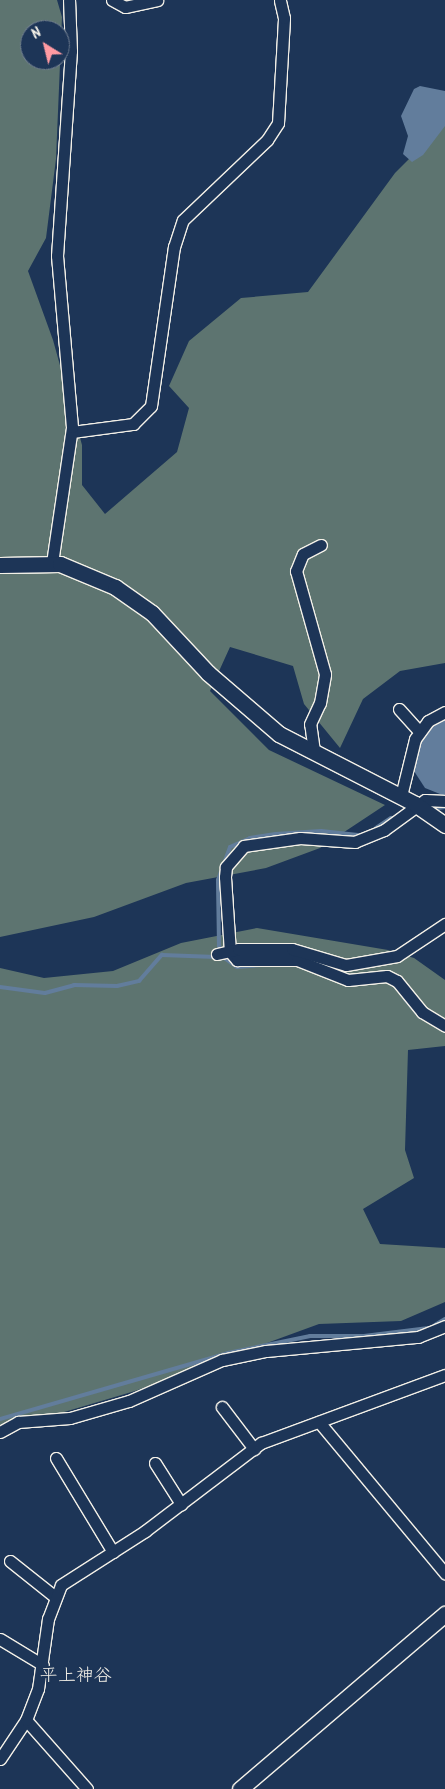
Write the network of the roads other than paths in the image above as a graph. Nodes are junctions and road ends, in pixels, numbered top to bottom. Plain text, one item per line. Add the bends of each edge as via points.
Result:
1 (69, 0) edge
2 (112, 0) edge
3 (157, 0) edge
4 (280, 0) edge
5 (72, 432) junction
6 (321, 545) dead end
7 (52, 563) junction
8 (0, 565) edge
9 (399, 709) dead end
10 (445, 712) edge
11 (420, 732) junction
12 (314, 751) junction
13 (401, 796) junction
14 (445, 801) edge
15 (415, 804) junction
16 (445, 825) edge
17 (445, 924) edge
18 (230, 952) junction
19 (217, 954) dead end
20 (445, 1026) edge
21 (445, 1326) edge
22 (445, 1375) edge
23 (222, 1407) dead end
24 (319, 1422) junction
25 (0, 1432) edge
26 (254, 1449) junction
27 (56, 1458) dead end
28 (155, 1463) dead end
29 (181, 1504) junction
30 (113, 1552) junction
31 (10, 1561) dead end
32 (445, 1573) edge
33 (54, 1596) junction
34 (445, 1614) edge
35 (0, 1639) edge
36 (43, 1665) junction
37 (26, 1720) junction
38 (0, 1760) edge
39 (87, 1789) edge
40 (240, 1789) edge

1 - 5 street via 70,51 57,256 71,384
2 - 3 street via 125,6
4 - 5 street via 284,18 278,123 267,140 183,220 174,247 151,406 133,424
5 - 7 street
6 - 12 street via 303,554 296,571 324,674 320,703 310,724
7 - 8 street
7 - 12 street via 101,580 132,598 152,613 208,674 251,712 279,734
9 - 11 street
10 - 11 street via 428,721
11 - 13 street
12 - 13 street
13 - 15 street
14 - 15 street via 425,800
15 - 16 street
15 - 18 street via 405,816 356,842 300,838 252,844 236,852 226,867 225,877
17 - 18 street via 397,956 346,965 292,949
18 - 19 street
18 - 20 street via 242,962 297,960 348,980 387,976 398,981 422,1012
21 - 25 street via 418,1337 266,1351 222,1360 129,1402 70,1418 18,1422
22 - 24 street
23 - 26 street
24 - 26 street
24 - 32 street
26 - 29 street
27 - 30 street
28 - 29 street
29 - 30 street
30 - 33 street via 61,1585
31 - 33 street
33 - 36 street
34 - 40 street
35 - 36 street
36 - 37 street
37 - 38 street
37 - 39 street

